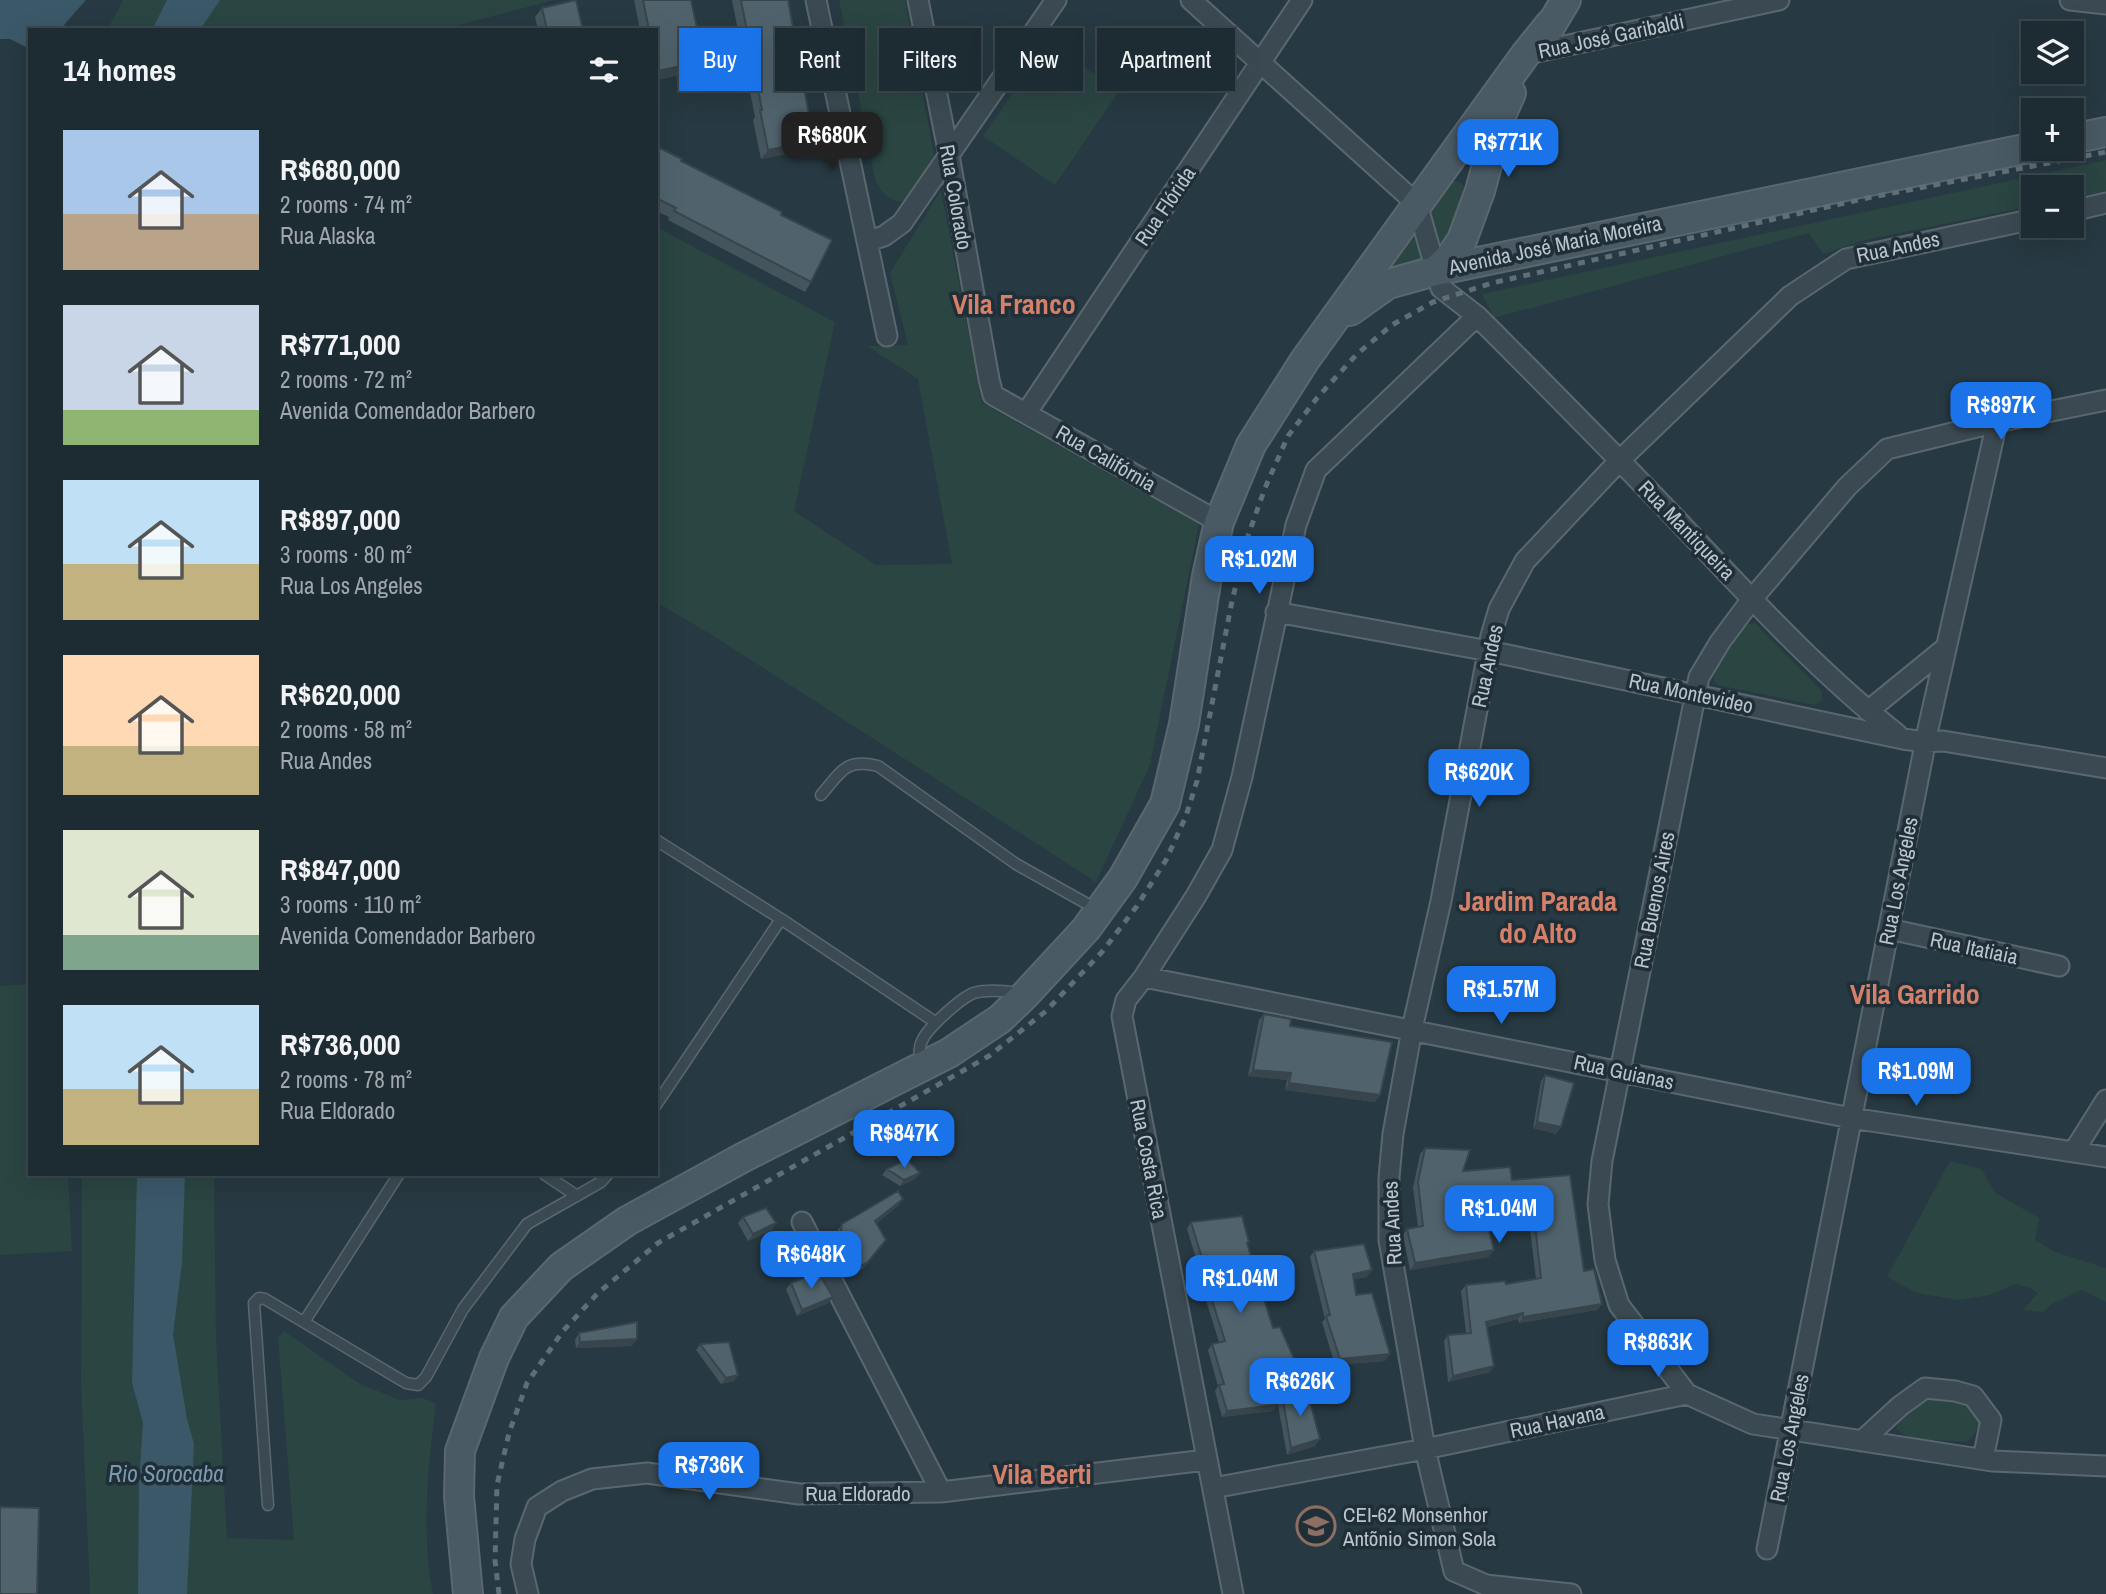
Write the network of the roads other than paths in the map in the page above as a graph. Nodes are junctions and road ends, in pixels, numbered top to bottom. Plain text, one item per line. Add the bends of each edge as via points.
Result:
1 (816, 0) edge
2 (918, 0) edge
3 (1056, 0) edge
4 (1191, 0) edge
5 (1302, 0) edge
6 (1566, 0) edge
7 (1779, 0) edge
8 (2070, 0) edge
9 (2106, 4) edge
10 (1531, 53) junction
11 (1261, 62) junction
12 (2106, 132) edge
13 (2084, 137) edge
14 (2021, 150) edge
15 (949, 155) junction
16 (1438, 176) junction
17 (1477, 199) junction
18 (2106, 203) edge
19 (1417, 204) junction
20 (2084, 208) edge
21 (2021, 222) edge
22 (867, 241) junction
23 (1435, 271) junction
24 (1477, 316) junction
25 (1330, 325) junction
26 (887, 336) dead end
27 (993, 395) joint
28 (2106, 400) edge
29 (1027, 412) junction
30 (1997, 422) junction
31 (1620, 460) junction
32 (1219, 522) junction
33 (1752, 599) junction
34 (1276, 612) junction
35 (1944, 649) junction
36 (1489, 651) junction
37 (1695, 694) junction
38 (1868, 712) junction
39 (1903, 739) junction
40 (1925, 742) junction
41 (2106, 768) edge
42 (821, 796) dead end
43 (658, 841) edge
44 (1099, 911) junction
45 (781, 919) junction
46 (1889, 929) junction
47 (2059, 966) dead end
48 (1144, 977) junction
49 (1025, 995) junction
50 (935, 1022) junction
51 (1412, 1029) junction
52 (921, 1067) junction
53 (1620, 1071) junction
54 (2106, 1100) edge
55 (658, 1102) edge
56 (1852, 1118) junction
57 (2074, 1151) junction
58 (2106, 1157) edge
59 (398, 1176) edge
60 (547, 1176) edge
61 (606, 1176) edge
62 (577, 1196) junction
63 (802, 1222) dead end
64 (304, 1322) junction
65 (1687, 1394) junction
66 (1790, 1430) junction
67 (1862, 1441) junction
68 (1425, 1449) junction
69 (1983, 1459) junction
70 (1206, 1460) junction
71 (2106, 1466) edge
72 (1213, 1488) junction
73 (941, 1492) junction
74 (268, 1505) dead end
75 (1767, 1549) dead end
76 (468, 1594) edge
77 (527, 1594) edge
78 (1233, 1594) edge
79 (1571, 1594) edge

1 - 22 street
2 - 15 street, Rua Colorado
3 - 15 street
4 - 11 street
5 - 11 street, Rua Flórida
6 - 10 main road
7 - 10 street, Rua José Garibaldi
8 - 9 street
10 - 16 main road
10 - 17 main road via 1499,120
11 - 19 street
11 - 29 street, Rua Flórida
12 - 13 main road
14 - 23 main road, Avenida José Maria Moreira
15 - 22 street via 902,223
15 - 27 street, Rua Colorado
16 - 17 main road via 1447,172 1464,177 1472,183
16 - 19 main road
17 - 23 main road via 1462,240
18 - 20 street
19 - 23 street
19 - 25 main road
21 - 31 street, Rua Andes via 1846,258 1790,296
22 - 26 street
23 - 24 street, Avenida José Maria Moreira via 1441,288
23 - 25 main road via 1388,285
24 - 31 street, Rua Mantiqueira
24 - 34 street via 1316,470 1296,525
25 - 32 main road via 1251,445
27 - 29 street, Rua Califórnia
28 - 30 street
29 - 32 street, Rua Califórnia
30 - 33 street, Rua Buenos Aires via 1888,449 1847,487
30 - 35 street, Rua Los Angeles
31 - 33 street, Rua Mantiqueira
31 - 36 street, Rua Andes via 1525,561 1499,609
32 - 44 main road via 1206,576 1184,724 1165,804
33 - 37 street, Rua Buenos Aires via 1706,665
33 - 38 street, Rua Mantiqueira
34 - 36 street, Rua Montevideo
34 - 48 street via 1222,850
35 - 38 street
35 - 40 street, Rua Los Angeles
36 - 37 street, Rua Montevideo
36 - 51 street, Rua Andes
37 - 39 street, Rua Montevideo
37 - 53 street, Rua Buenos Aires
38 - 39 street, Rua Mantiqueira
39 - 40 street, Rua Montevideo
40 - 41 street, Rua Montevideo via 1943,741
40 - 46 street, Rua Los Angeles
42 - 44 lane via 847,765 878,766 1016,864
43 - 45 lane
44 - 49 main road
45 - 50 lane
45 - 55 lane
46 - 47 street, Rua Itatiaia
46 - 56 street, Rua Los Angeles
48 - 51 street, Rua Guianas
48 - 70 street, Rua Costa Rica via 1126,1000 1122,1016
49 - 50 lane via 1003,990 973,993
49 - 52 main road via 1000,1019
50 - 52 lane via 922,1039
51 - 53 street, Rua Guianas
51 - 68 street, Rua Andes via 1392,1145 1389,1240
52 - 76 main road via 627,1221 561,1267 514,1317 460,1451 459,1496
53 - 56 street, Rua Guianas
53 - 65 street, Rua Buenos Aires via 1598,1204 1605,1260 1619,1305
54 - 57 street
56 - 57 street, Rua Guianas
56 - 66 street, Rua Los Angeles
57 - 58 street, Rua Guianas
59 - 64 lane
60 - 62 lane
61 - 62 lane
62 - 64 lane via 527,1224 463,1309 418,1385
63 - 73 street
64 - 74 lane via 265,1299 254,1303
65 - 66 street via 1753,1424
65 - 68 street, Rua Havana
66 - 67 street
66 - 75 street, Rua Los Angeles
67 - 69 street
67 - 69 street via 1925,1388 1955,1391 1973,1396 1991,1420
68 - 72 street, Rua Havana
68 - 79 street, Rua Andes via 1454,1571 1486,1585
69 - 71 street
70 - 72 street, Rua Costa Rica
70 - 73 street, Rua Eldorado
72 - 78 street, Rua Costa Rica
73 - 77 street, Rua Eldorado via 799,1494 647,1473 592,1479 537,1507 521,1564

